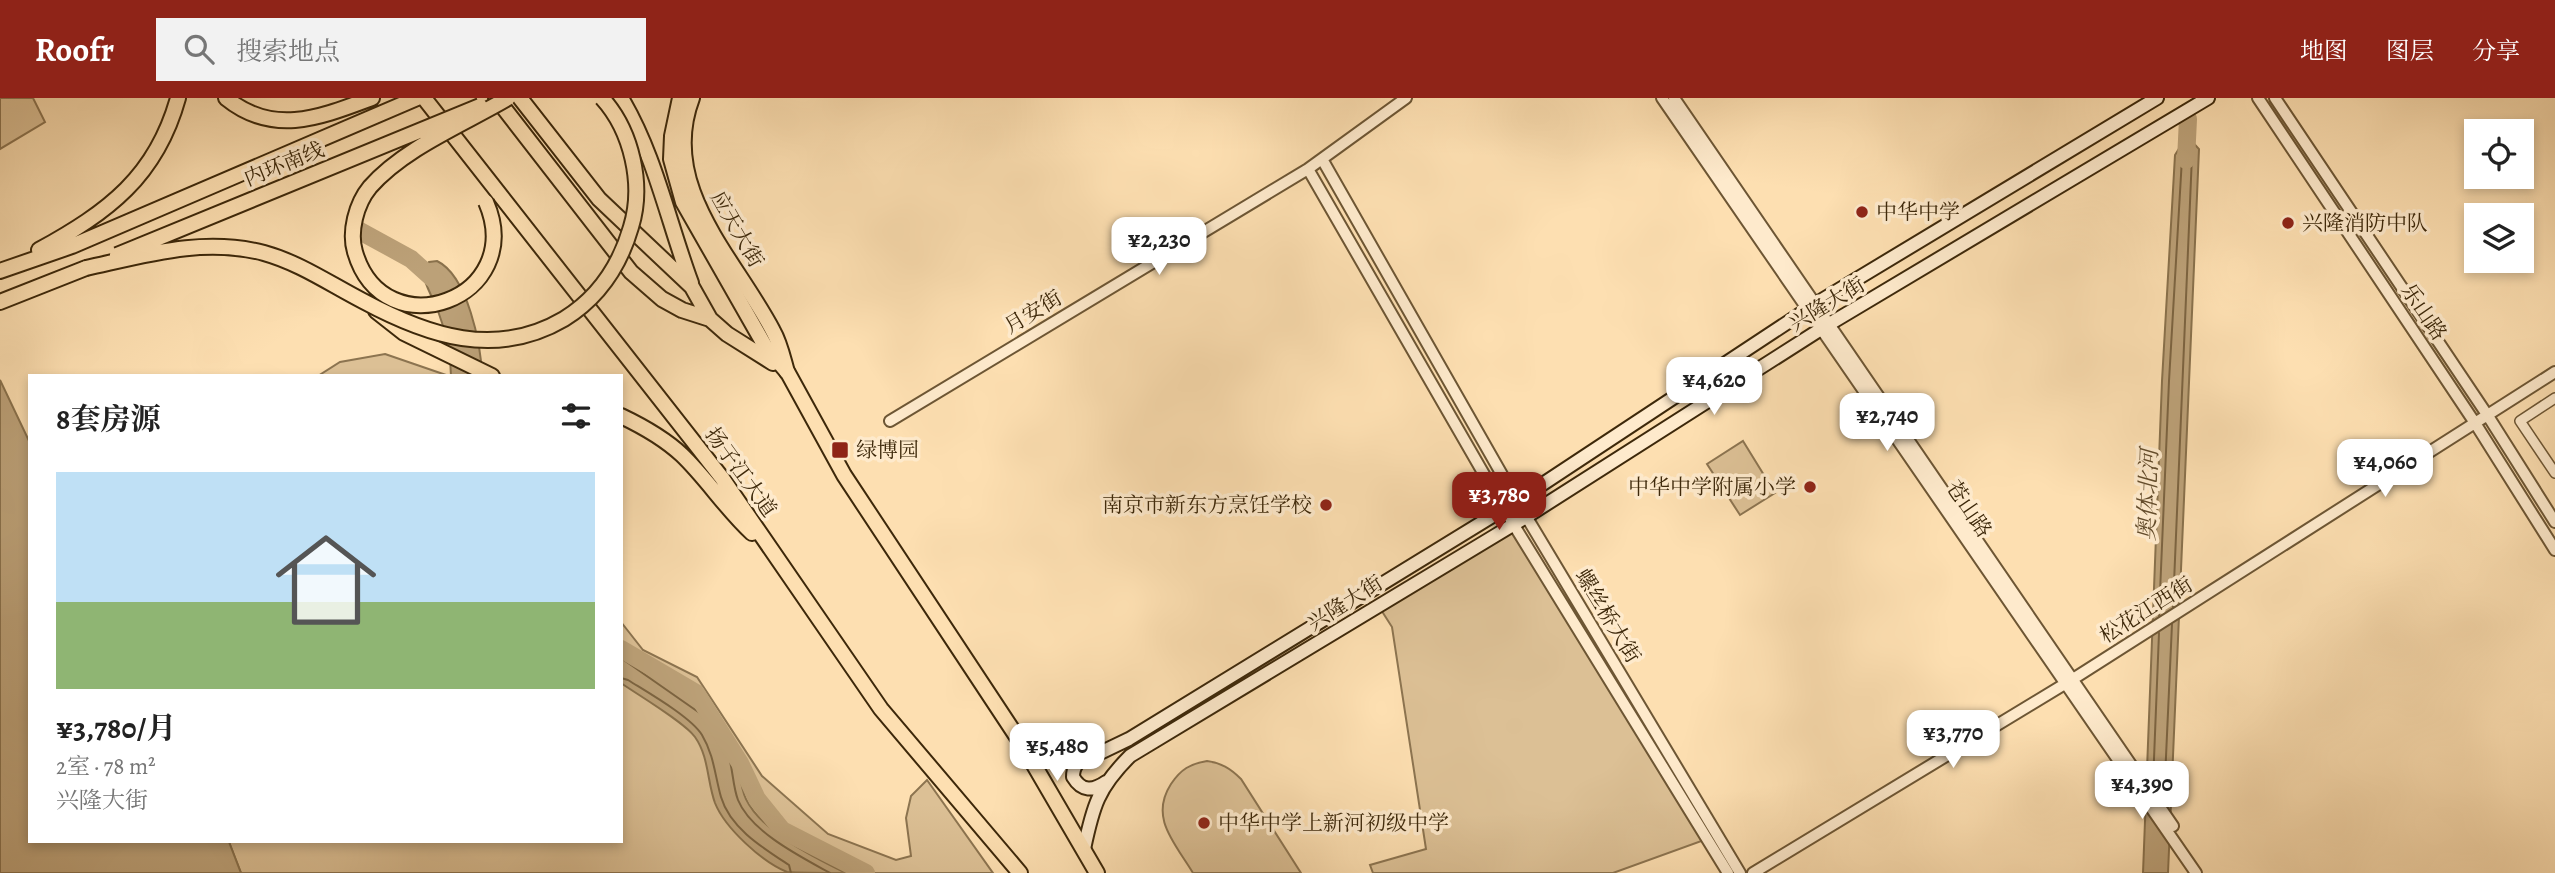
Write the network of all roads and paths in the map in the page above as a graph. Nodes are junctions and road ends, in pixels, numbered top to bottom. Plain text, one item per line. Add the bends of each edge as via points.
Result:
1 (178, 98) edge
2 (226, 98) edge
3 (373, 98) edge
4 (417, 98) edge
5 (424, 98) edge
6 (497, 98) edge
7 (508, 98) edge
8 (520, 98) edge
9 (603, 98) edge
10 (621, 98) edge
11 (680, 98) edge
12 (692, 98) edge
13 (1406, 98) edge
14 (1662, 98) edge
15 (1674, 98) edge
16 (2157, 98) edge
17 (2208, 98) edge
18 (2258, 98) edge
19 (2275, 98) edge
20 (1322, 159) junction
21 (477, 168) junction
22 (1308, 169) junction
23 (7, 268) edge
24 (86, 268) junction
25 (692, 287) junction
26 (0, 302) edge
27 (364, 302) junction
28 (1812, 306) junction
29 (710, 319) junction
30 (1825, 326) junction
31 (2555, 372) edge
32 (788, 373) junction
33 (488, 374) edge
34 (2555, 398) edge
35 (2488, 416) junction
36 (623, 417) edge
37 (890, 421) dead end
38 (2476, 423) junction
39 (2555, 473) edge
40 (1517, 501) junction
41 (1504, 509) junction
42 (1526, 517) junction
43 (2555, 522) edge
44 (1513, 525) junction
45 (2555, 550) edge
46 (777, 558) junction
47 (2069, 681) junction
48 (1023, 746) junction
49 (1102, 752) junction
50 (1106, 782) junction
51 (2171, 829) junction
52 (1084, 849) junction
53 (1097, 872) edge
54 (1020, 873) edge
55 (1728, 873) edge
56 (1740, 873) edge
57 (1753, 873) edge
58 (2196, 873) edge
59 (2205, 873) edge

1 - 23 main road via 162,140 137,179 111,206
2 - 3 main road via 255,116 300,120 323,117
4 - 23 main road, 内环南线 via 72,246
5 - 21 main road, 扬子江大道
6 - 24 main road, 内环南线, bridge
6 - 29 main road via 631,272 662,299
7 - 21 main road, bridge via 418,149 369,189 355,218 352,241 362,272 383,293 407,304 436,304 464,294 486,266 493,243 491,214
8 - 25 main road via 599,198
9 - 27 main road, bridge via 631,153 634,220 606,281 590,299 543,331 491,340 429,331
10 - 25 main road via 658,178
11 - 32 main road via 671,159 683,202 765,346
12 - 32 main road, 应天大街 via 683,160 691,192 775,333
13 - 20 street, 月安街
14 - 28 street, 苍山路
15 - 28 street, 苍山路
16 - 28 main road, 兴隆大街
17 - 30 main road, 兴隆大街
18 - 38 street, 乐山路
19 - 35 street, 乐山路
20 - 22 street, 月安街
20 - 40 street, 螺丝桥大街
21 - 46 main road, 扬子江大道 via 722,478
22 - 37 street, 月安街
22 - 41 street, 螺丝桥大街
24 - 26 main road
24 - 27 main road, bridge via 188,247 219,246 288,262
25 - 29 main road
27 - 33 main road, bridge via 404,332
28 - 30 street, 苍山路
28 - 40 main road, 兴隆大街
29 - 32 main road
30 - 42 main road, 兴隆大街
30 - 47 street, 苍山路
31 - 35 street, 松花江西街
32 - 48 main road via 844,475
34 - 39 street via 2521,421
35 - 38 street, 松花江西街
35 - 43 street, 乐山路
36 - 46 main road via 681,455
38 - 45 street, 乐山路
38 - 47 street, 松花江西街
40 - 41 main road, 兴隆大街
40 - 42 street, 螺丝桥大街
41 - 44 street, 螺丝桥大街
41 - 49 main road, 兴隆大街
42 - 44 main road, 兴隆大街
42 - 56 street, 螺丝桥大街
44 - 50 main road, 兴隆大街 via 1130,756
44 - 55 street, 螺丝桥大街
46 - 54 main road, 扬子江大道 via 881,709
47 - 51 street, 苍山路
47 - 57 street, 松花江西街
48 - 49 main road, 兴隆大街
48 - 52 main road
49 - 50 main road via 1079,761 1073,777 1089,789
50 - 52 main road, 兴隆大街 via 1098,794
51 - 58 street, 苍山路
51 - 59 street, 苍山路
52 - 53 main road

